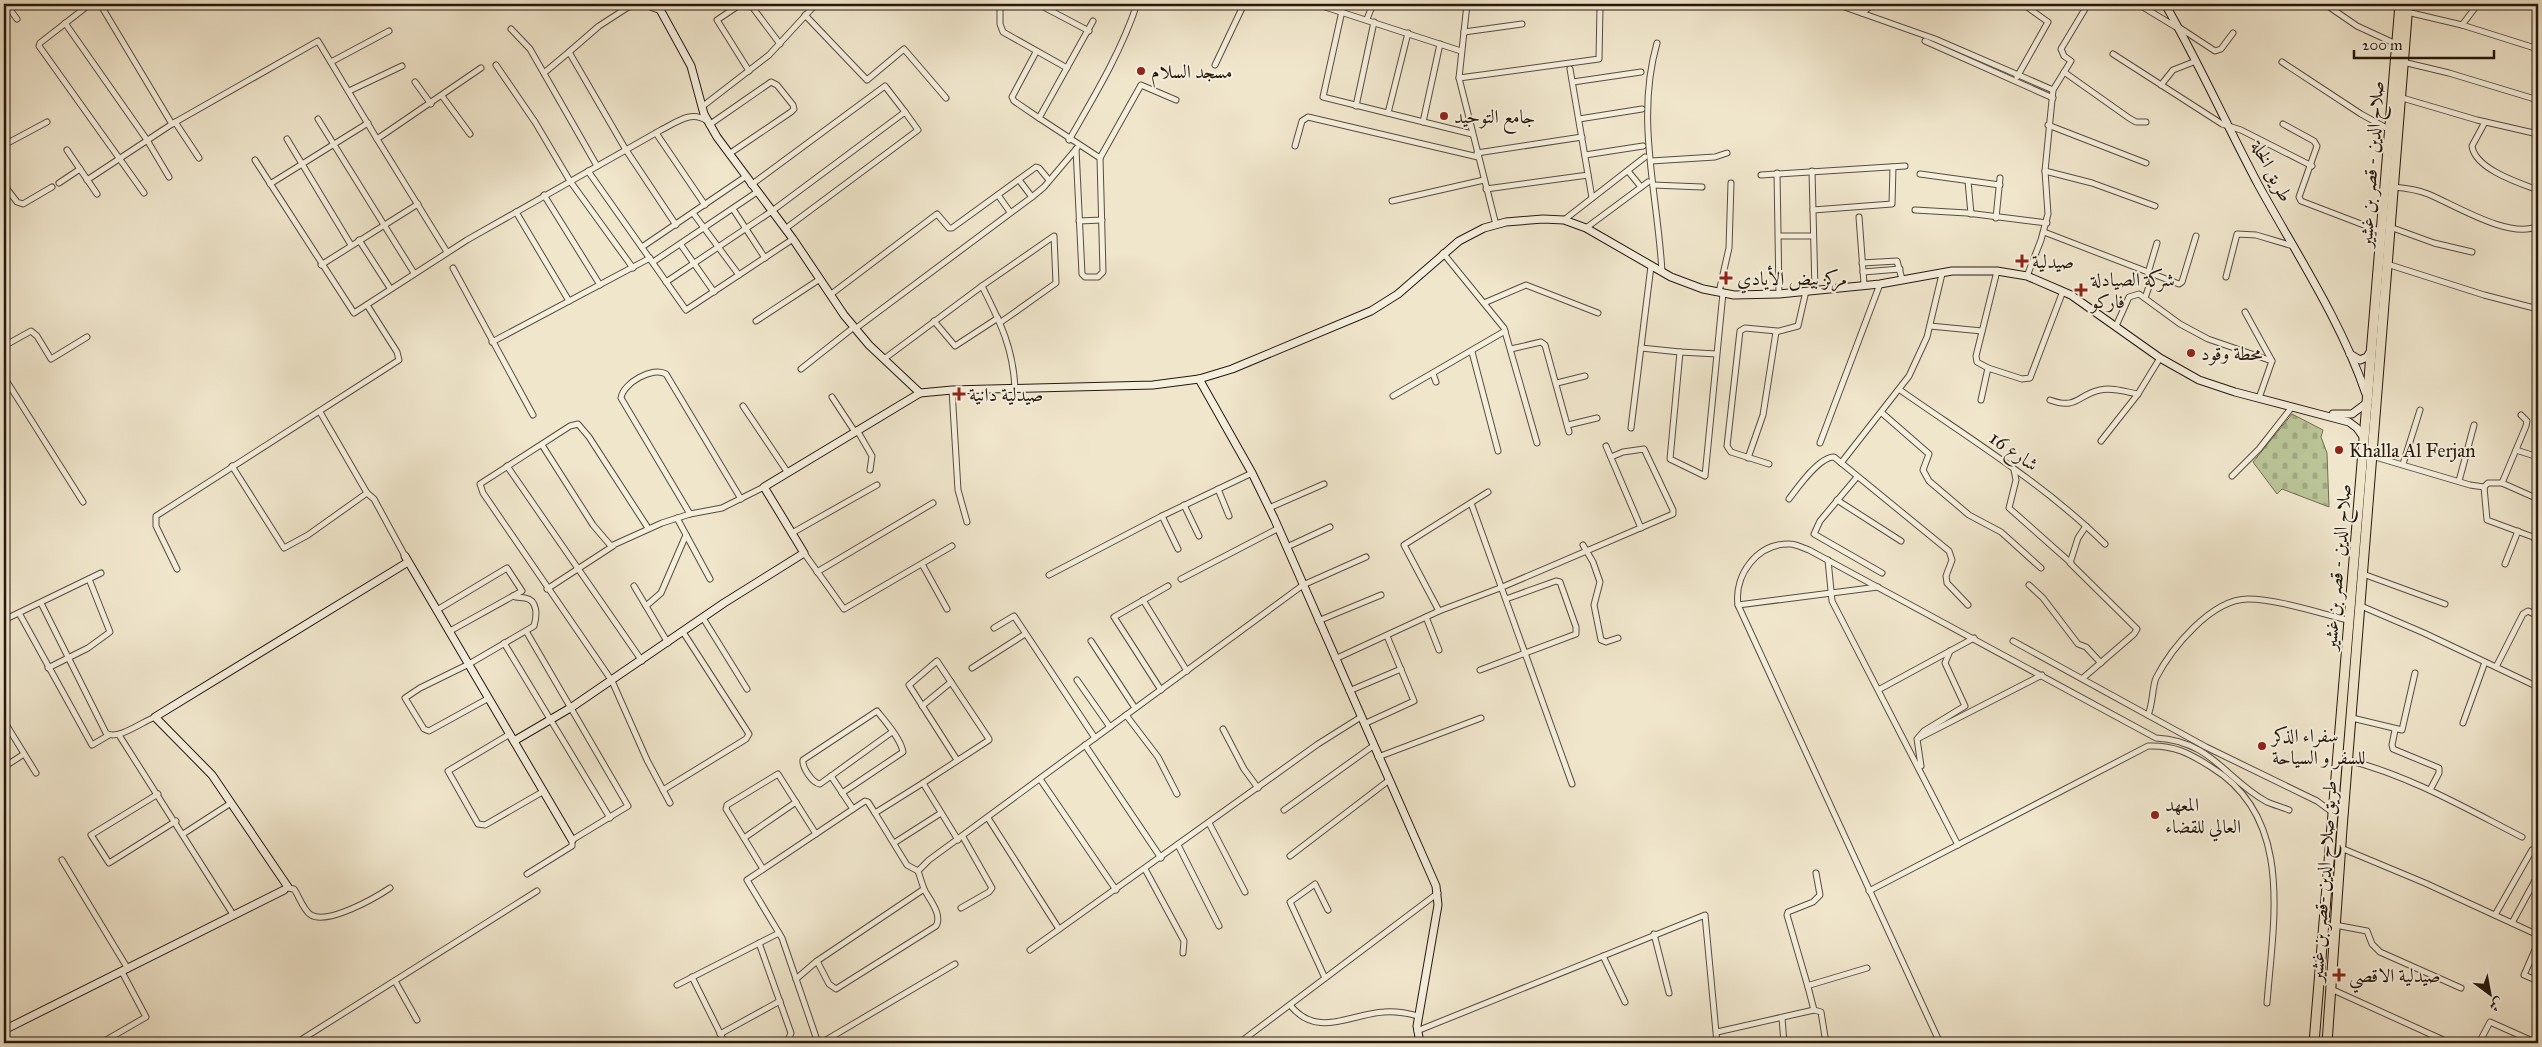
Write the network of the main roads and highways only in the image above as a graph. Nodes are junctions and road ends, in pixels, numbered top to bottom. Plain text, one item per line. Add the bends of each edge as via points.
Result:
1 (2404, 8) edge
2 (2386, 230) junction
3 (2344, 806) junction
4 (2332, 810) junction
5 (2329, 844) junction
6 (2341, 846) junction
7 (2314, 1043) edge
8 (2327, 1043) edge

1 - 2 highway, طريق صلاح الدين -قصر بن غشير via 2393,187
1 - 2 highway, صلاح الدين - قصر بن غشير via 2396,44
2 - 3 highway, طريق صلاح الدين -قصر بن غشير via 2387,264
2 - 4 highway, صلاح الدين - قصر بن غشير via 2372,348
3 - 4 highway via 2338,811
3 - 6 highway, طريق صلاح الدين -قصر بن غشير
4 - 5 highway, صلاح الدين - قصر بن غشير
5 - 6 highway via 2335,838
5 - 7 highway, صلاح الدين - قصر بن غشير
6 - 8 highway, طريق صلاح الدين -قصر بن غشير

